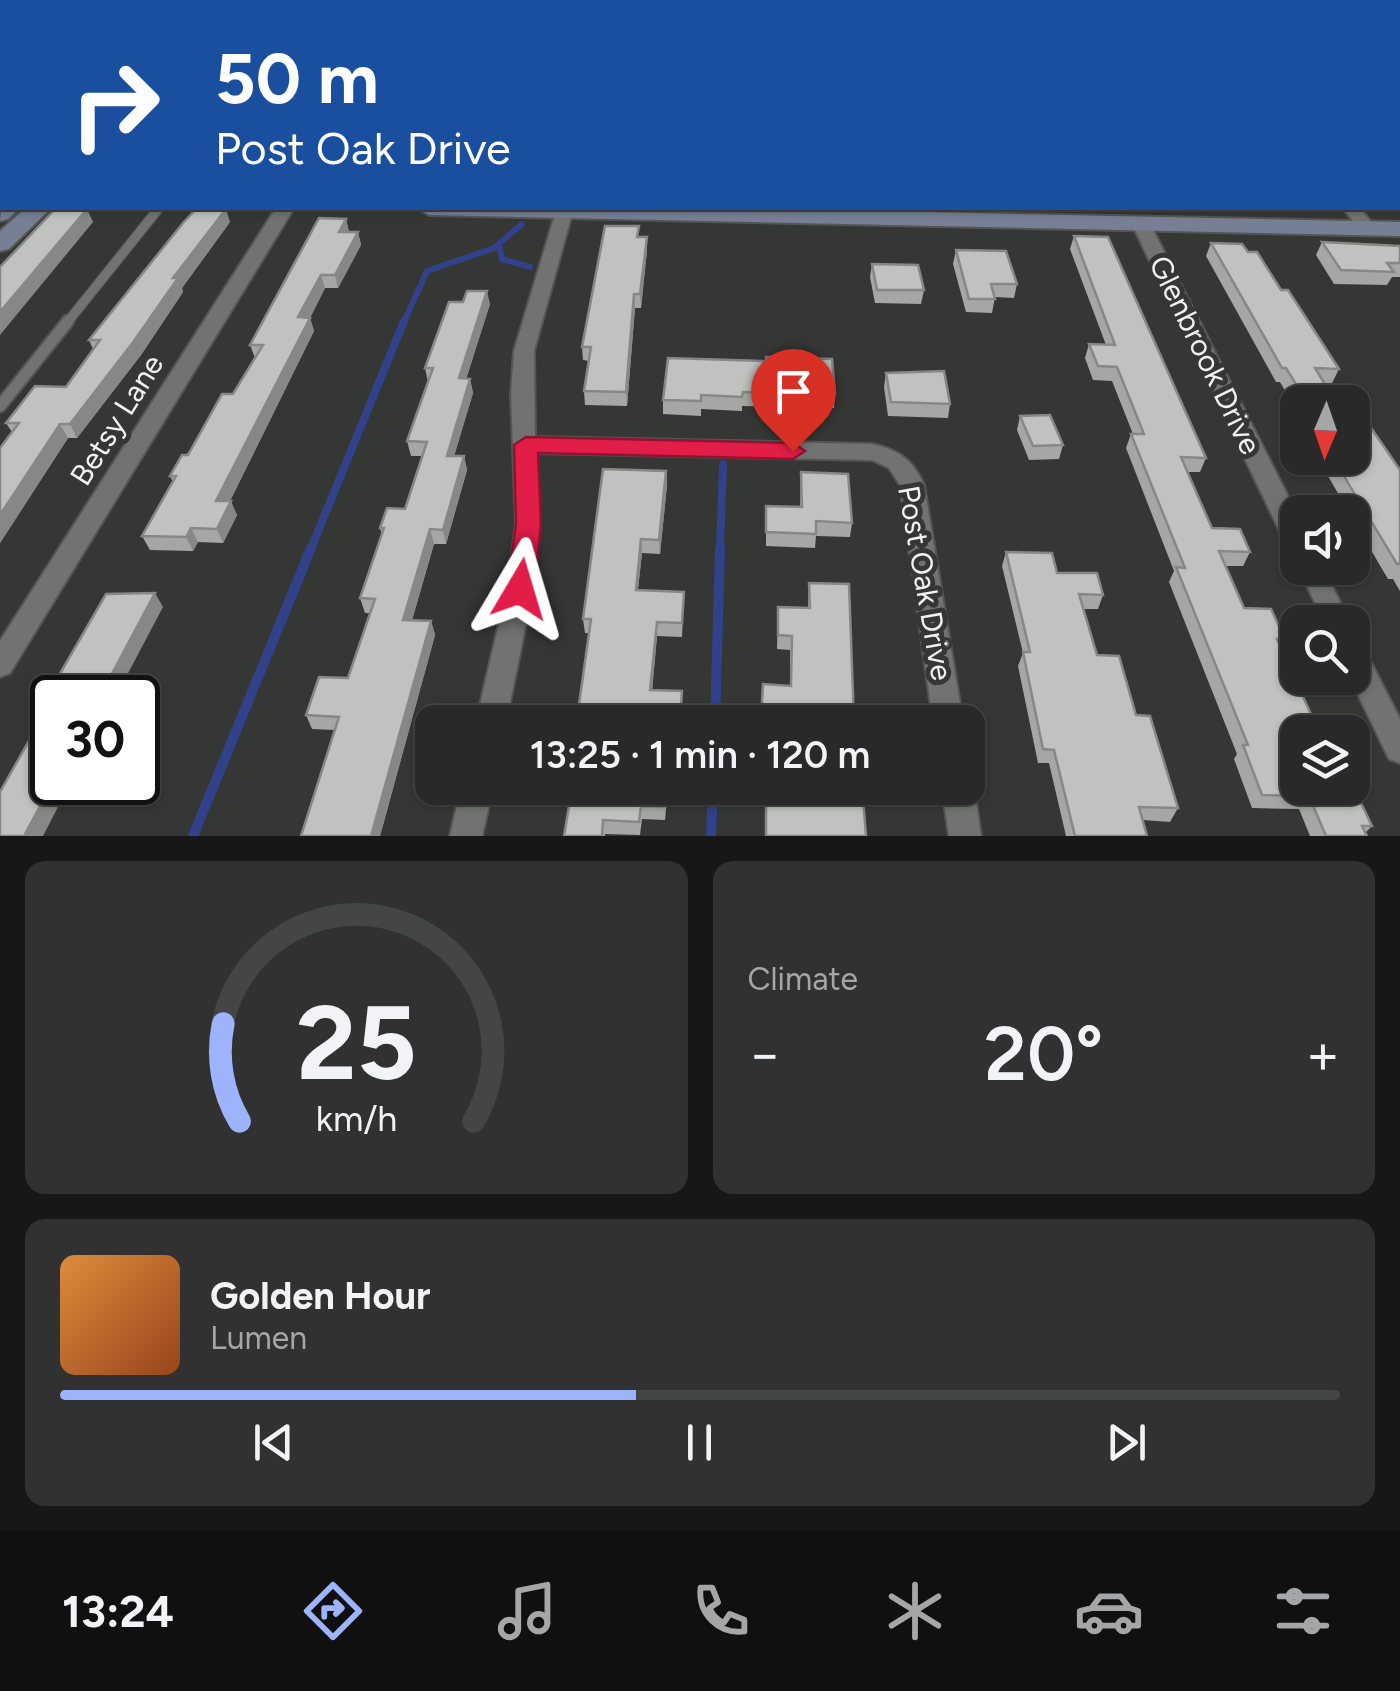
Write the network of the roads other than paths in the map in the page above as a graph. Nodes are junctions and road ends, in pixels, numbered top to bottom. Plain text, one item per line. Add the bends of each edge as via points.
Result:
1 (37, 210) edge
2 (158, 210) edge
3 (284, 210) edge
4 (564, 210) joint
5 (739, 210) edge
6 (1353, 210) edge
7 (1104, 214) edge
8 (1140, 222) junction
9 (1367, 228) junction
10 (1400, 229) edge
11 (0, 244) edge
12 (0, 406) edge
13 (526, 445) junction
14 (1280, 506) edge
15 (0, 665) edge
16 (1370, 689) edge
17 (495, 705) edge
18 (945, 705) edge
19 (1400, 749) edge
20 (473, 805) edge
21 (960, 805) edge
22 (466, 836) edge
23 (965, 836) edge

1 - 11 main road
2 - 12 lane
3 - 15 street, Betsy Lane
4 - 5 main road
4 - 13 street via 524,352
5 - 7 main road
6 - 9 street
7 - 8 main road
8 - 9 main road
8 - 14 street, Glenbrook Drive
9 - 10 main road
13 - 17 street via 526,540
13 - 18 street, Post Oak Drive via 872,452 894,458 912,485
16 - 19 street
20 - 22 street
21 - 23 street

